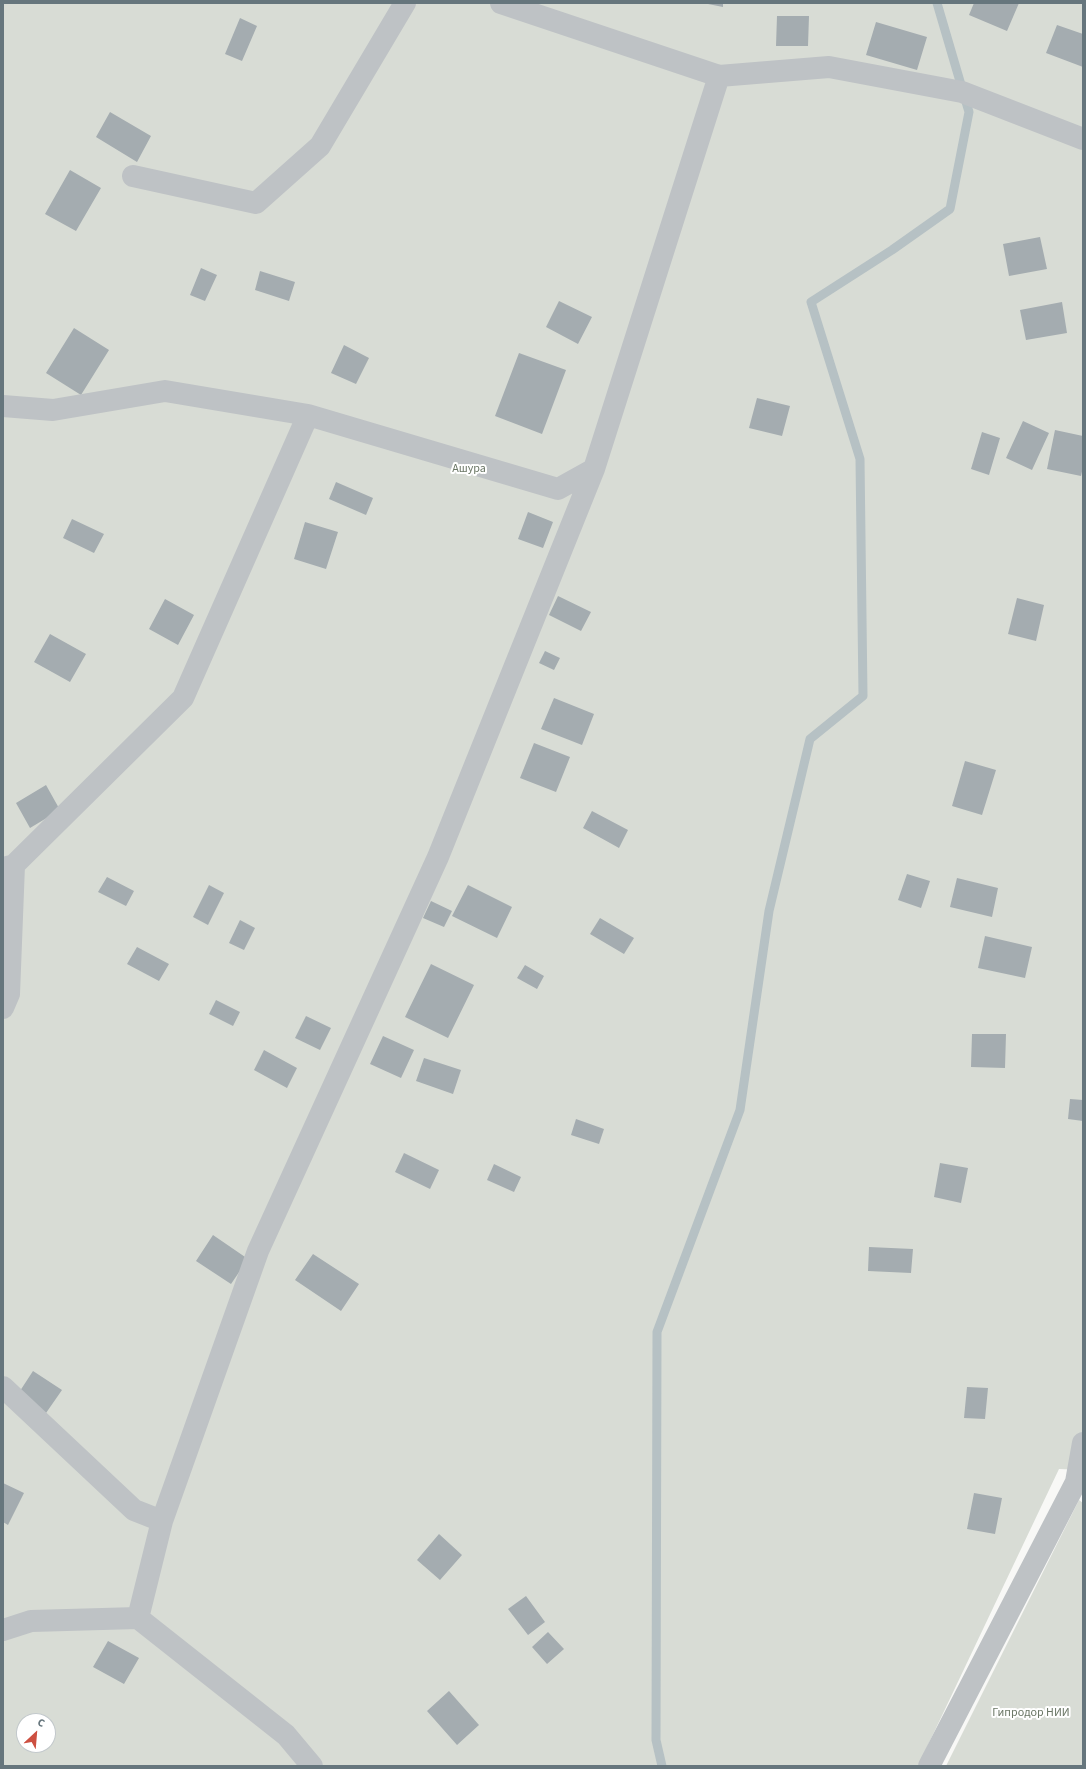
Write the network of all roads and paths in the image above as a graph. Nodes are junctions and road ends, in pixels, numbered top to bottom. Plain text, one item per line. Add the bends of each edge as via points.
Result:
1 (405, 3) edge
2 (502, 3) edge
3 (719, 76) junction
4 (1083, 139) edge
5 (133, 176) dead end
6 (3, 406) edge
7 (308, 415) junction
8 (594, 469) junction
9 (8, 866) edge
10 (3, 1008) edge
11 (3, 1387) edge
12 (1083, 1443) edge
13 (1079, 1484) edge
14 (162, 1521) junction
15 (138, 1618) junction
16 (3, 1630) edge
17 (312, 1766) edge
18 (929, 1766) edge

1 - 5 street via 320,146 256,204
2 - 3 street
3 - 4 street via 829,67 962,92
3 - 8 street
6 - 7 street via 53,410 164,391
7 - 8 street via 558,489
7 - 9 street via 183,698
8 - 14 street via 438,857 258,1251
9 - 10 street via 9,994
11 - 14 street via 134,1510
12 - 13 street
13 - 18 street
14 - 15 street
15 - 16 street via 31,1621
15 - 17 street via 286,1735

